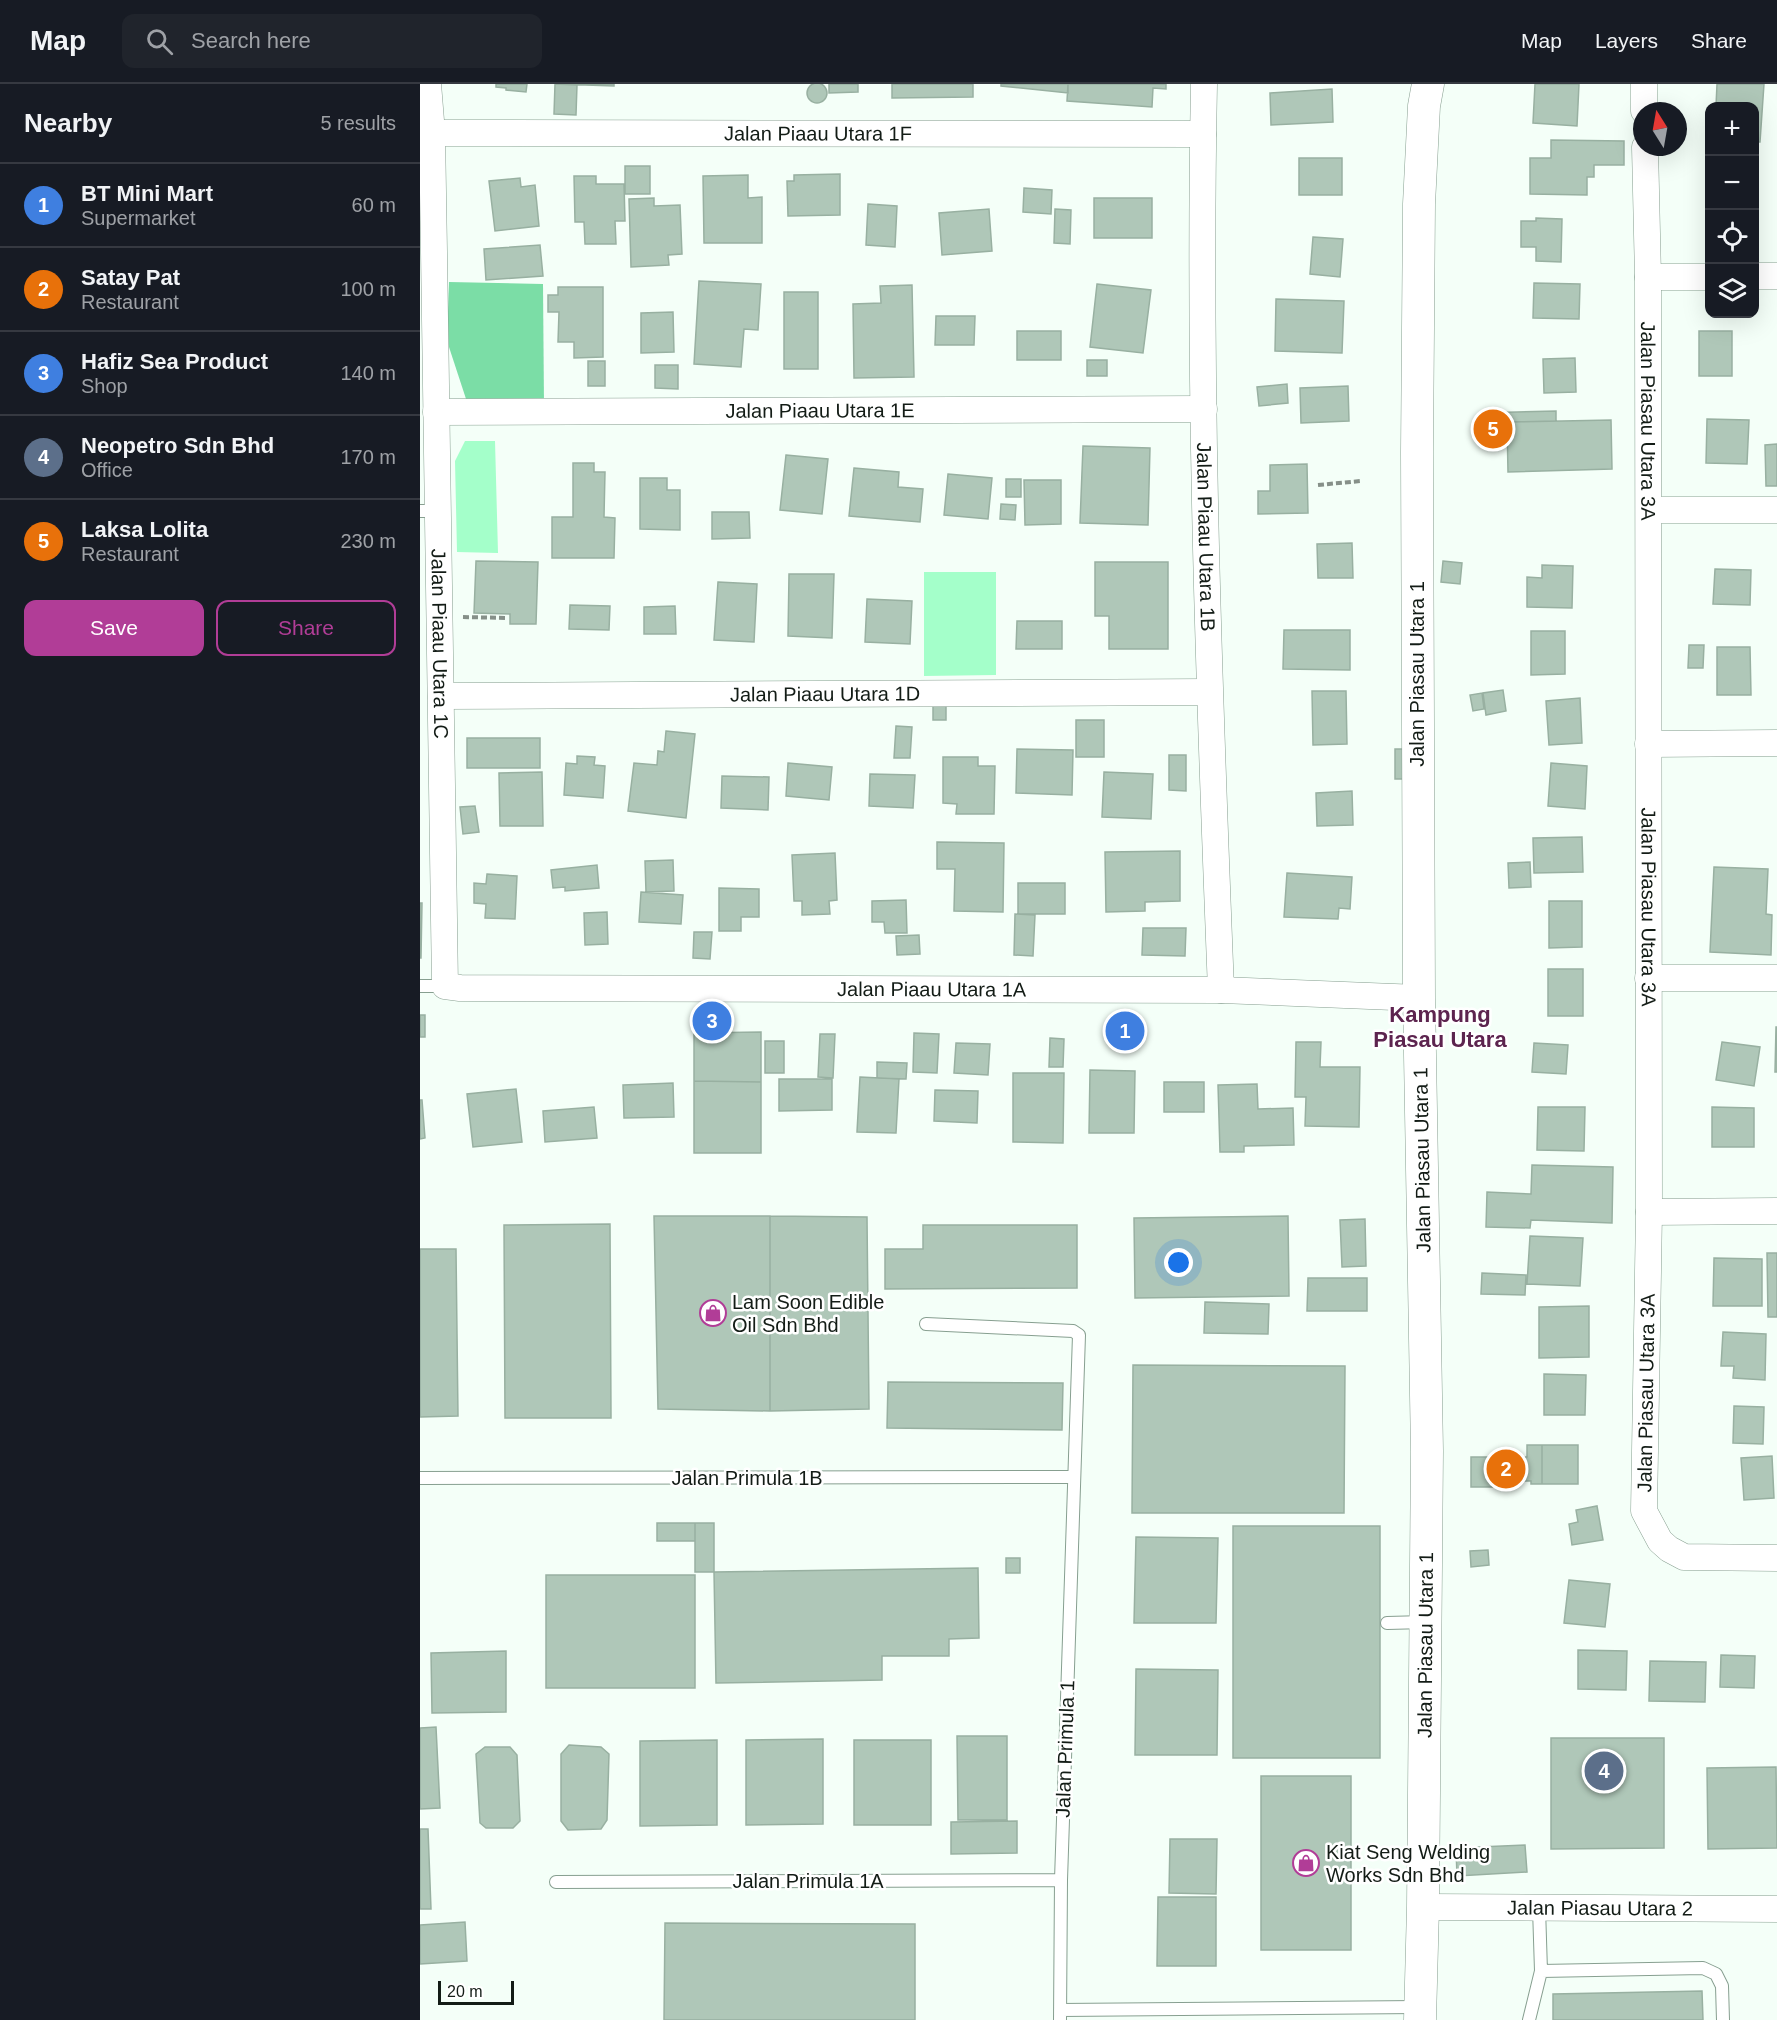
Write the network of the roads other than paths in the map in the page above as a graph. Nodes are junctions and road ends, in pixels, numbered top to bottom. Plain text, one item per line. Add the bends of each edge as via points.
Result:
1 (428, 84) edge
2 (1204, 84) edge
3 (1428, 84) edge
4 (1644, 84) edge
5 (1644, 102) edge
6 (432, 133) junction
7 (1203, 134) junction
8 (1645, 156) edge
9 (1759, 276) edge
10 (1777, 276) edge
11 (1648, 277) junction
12 (1705, 277) edge
13 (430, 402) edge
14 (1204, 409) junction
15 (1648, 510) junction
16 (1777, 510) edge
17 (428, 511) edge
18 (1209, 692) junction
19 (441, 696) junction
20 (1777, 743) edge
21 (1648, 744) junction
22 (1648, 978) junction
23 (1777, 978) edge
24 (432, 986) edge
25 (1221, 990) junction
26 (1419, 998) junction
27 (1777, 1211) edge
28 (1649, 1212) junction
29 (926, 1324) dead end
30 (420, 1478) edge
31 (1074, 1478) junction
32 (1777, 1558) edge
33 (1425, 1622) junction
34 (1387, 1623) dead end
35 (1061, 1880) junction
36 (556, 1882) dead end
37 (1423, 1907) junction
38 (1539, 1908) junction
39 (1777, 1909) edge
40 (1541, 1971) junction
41 (1420, 2013) edge
42 (1060, 2015) edge
43 (1529, 2020) edge
44 (1723, 2020) edge

1 - 6 street, Jalan Piaau Utara 1C
2 - 7 street, Jalan Piaau Utara 1B
3 - 26 street, Jalan Piasau Utara 1 via 1418,239
4 - 5 street
6 - 7 street, Jalan Piaau Utara 1F
6 - 13 street, Jalan Piaau Utara 1C
7 - 14 street, Jalan Piaau Utara 1B
8 - 11 street, Jalan Piasau Utara 3A
9 - 10 street
11 - 12 street
11 - 15 street, Jalan Piasau Utara 3A
13 - 14 street, Jalan Piaau Utara 1E
13 - 17 street, Jalan Piaau Utara 1C
14 - 18 street, Jalan Piaau Utara 1B
15 - 16 street
15 - 21 street, Jalan Piasau Utara 3A
17 - 19 street, Jalan Piaau Utara 1C via 439,617
18 - 19 street, Jalan Piaau Utara 1D
18 - 25 street, Jalan Piaau Utara 1B
19 - 24 street, Jalan Piaau Utara 1C
20 - 21 street
21 - 22 street, Jalan Piasau Utara 3A
22 - 23 street
22 - 28 street, Jalan Piasau Utara 3A
24 - 25 street, Jalan Piaau Utara 1A
25 - 26 street, Jalan Piaau Utara 1A
26 - 33 street, Jalan Piasau Utara 1 via 1427,1451
27 - 28 street
28 - 32 street, Jalan Piasau Utara 3A via 1644,1511 1660,1541 1684,1557
29 - 31 lane, Jalan Primula 1 via 1073,1330 1079,1335
30 - 31 lane, Jalan Primula 1B
31 - 35 lane, Jalan Primula 1
33 - 34 lane
33 - 37 street, Jalan Piasau Utara 1
35 - 36 lane, Jalan Primula 1A
35 - 42 lane, Jalan Primula 1
37 - 38 street, Jalan Piasau Utara 2
37 - 41 street, Jalan Piasau Utara 1
38 - 39 street, Jalan Piasau Utara 2
38 - 40 lane
40 - 43 lane
40 - 44 lane via 1703,1968 1716,1974 1722,1986
41 - 42 lane

